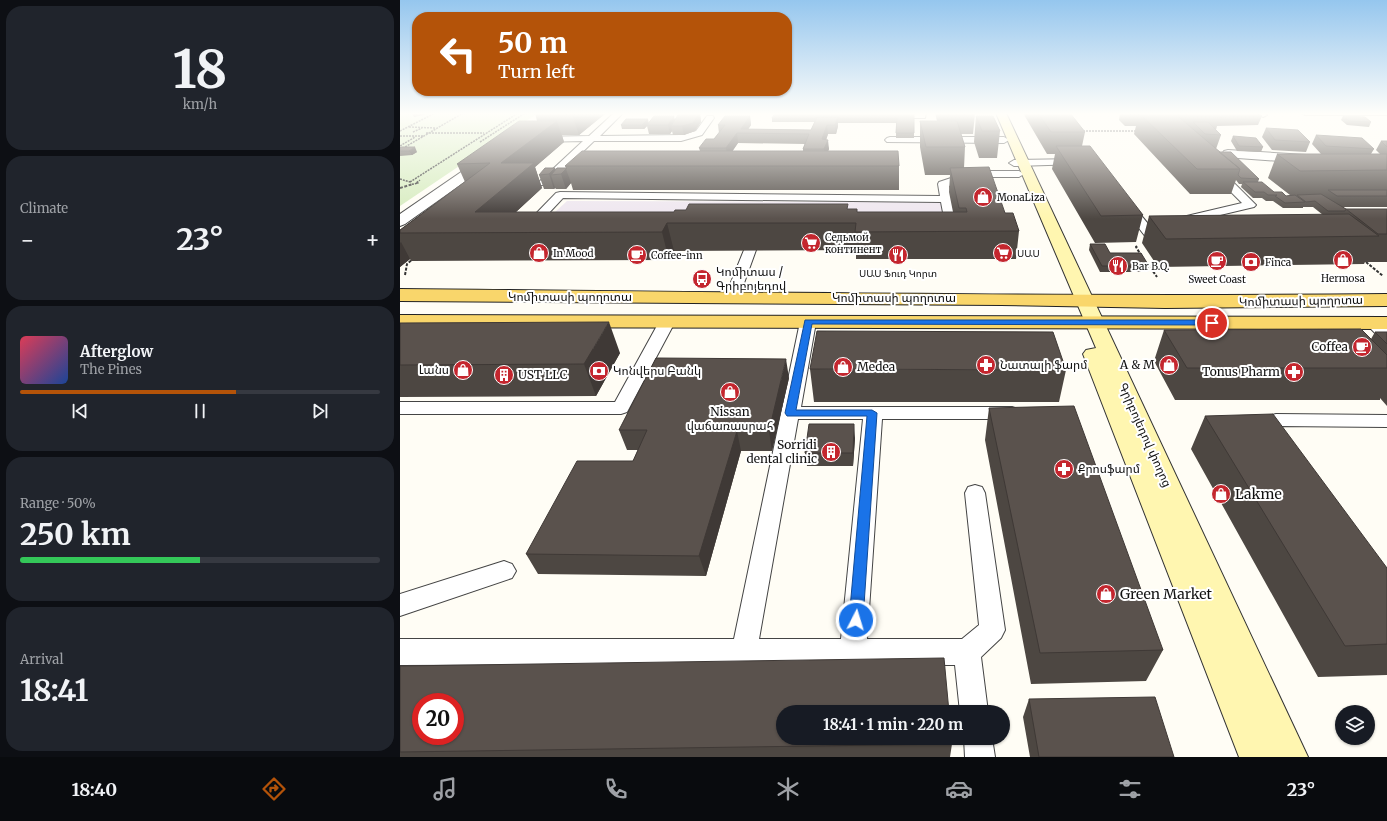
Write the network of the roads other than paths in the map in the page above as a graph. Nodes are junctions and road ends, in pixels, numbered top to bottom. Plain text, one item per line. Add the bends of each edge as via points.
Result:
1 (581, 148) edge
2 (889, 148) edge
3 (1009, 148) edge
4 (1013, 148) edge
5 (498, 152) edge
6 (889, 152) edge
7 (1224, 154) edge
8 (1315, 159) edge
9 (1088, 162) edge
10 (1209, 165) edge
11 (1019, 166) junction
12 (544, 183) edge
13 (547, 194) edge
14 (562, 195) junction
15 (436, 196) junction
16 (451, 196) edge
17 (945, 198) junction
18 (1122, 198) edge
19 (400, 221) edge
20 (929, 229) edge
21 (538, 234) edge
22 (750, 250) edge
23 (400, 296) edge
24 (732, 297) junction
25 (1387, 300) edge
26 (1083, 311) junction
27 (400, 321) edge
28 (667, 322) junction
29 (808, 322) junction
30 (1382, 327) edge
31 (400, 408) edge
32 (1030, 412) edge
33 (790, 413) junction
34 (872, 413) junction
35 (1387, 421) edge
36 (1282, 451) edge
37 (975, 493) dead end
38 (504, 570) dead end
39 (400, 605) edge
40 (645, 651) junction
41 (400, 652) edge
42 (744, 652) junction
43 (853, 652) junction
44 (966, 652) junction
45 (634, 687) edge
46 (973, 705) edge
47 (979, 745) edge
48 (980, 757) edge
49 (1258, 757) edge
50 (1289, 757) edge

1 - 12 lane
2 - 6 lane
3 - 11 street, Գրիբոյեդով փողոց
4 - 11 street, Գրիբոյեդով փողոց
5 - 15 street
7 - 8 street
9 - 11 lane
10 - 18 lane via 1250,205 1180,220 1165,229 1149,233
11 - 17 lane via 972,174 943,184
11 - 26 street, Գրիբոյեդով փողոց
13 - 14 lane
14 - 17 lane
14 - 21 lane via 522,234
15 - 16 lane
15 - 19 street
17 - 20 lane via 951,225
22 - 24 lane
23 - 24 main road, Կոմիտասի պողոտա
24 - 26 main road, Կոմիտասի պողոտա
25 - 26 main road, Կոմիտասի պողոտա via 1166,302
26 - 29 main road, Կոմիտասի պողոտա
26 - 30 main road, Կոմիտասի պողոտա
26 - 49 street, Գրիբոյեդով փողոց
26 - 50 street, Գրիբոյեդով փողոց
27 - 28 main road, Կոմիտասի պողոտա
28 - 29 main road, Կոմիտասի պողոտա
28 - 31 lane via 621,408
29 - 33 lane
32 - 34 lane
33 - 34 lane
33 - 42 lane
34 - 43 lane
35 - 36 lane via 1267,422 1269,432
37 - 44 lane via 992,630
38 - 39 lane
40 - 41 lane
40 - 42 lane
40 - 45 lane
42 - 43 lane
43 - 44 lane
44 - 46 lane
47 - 48 lane

